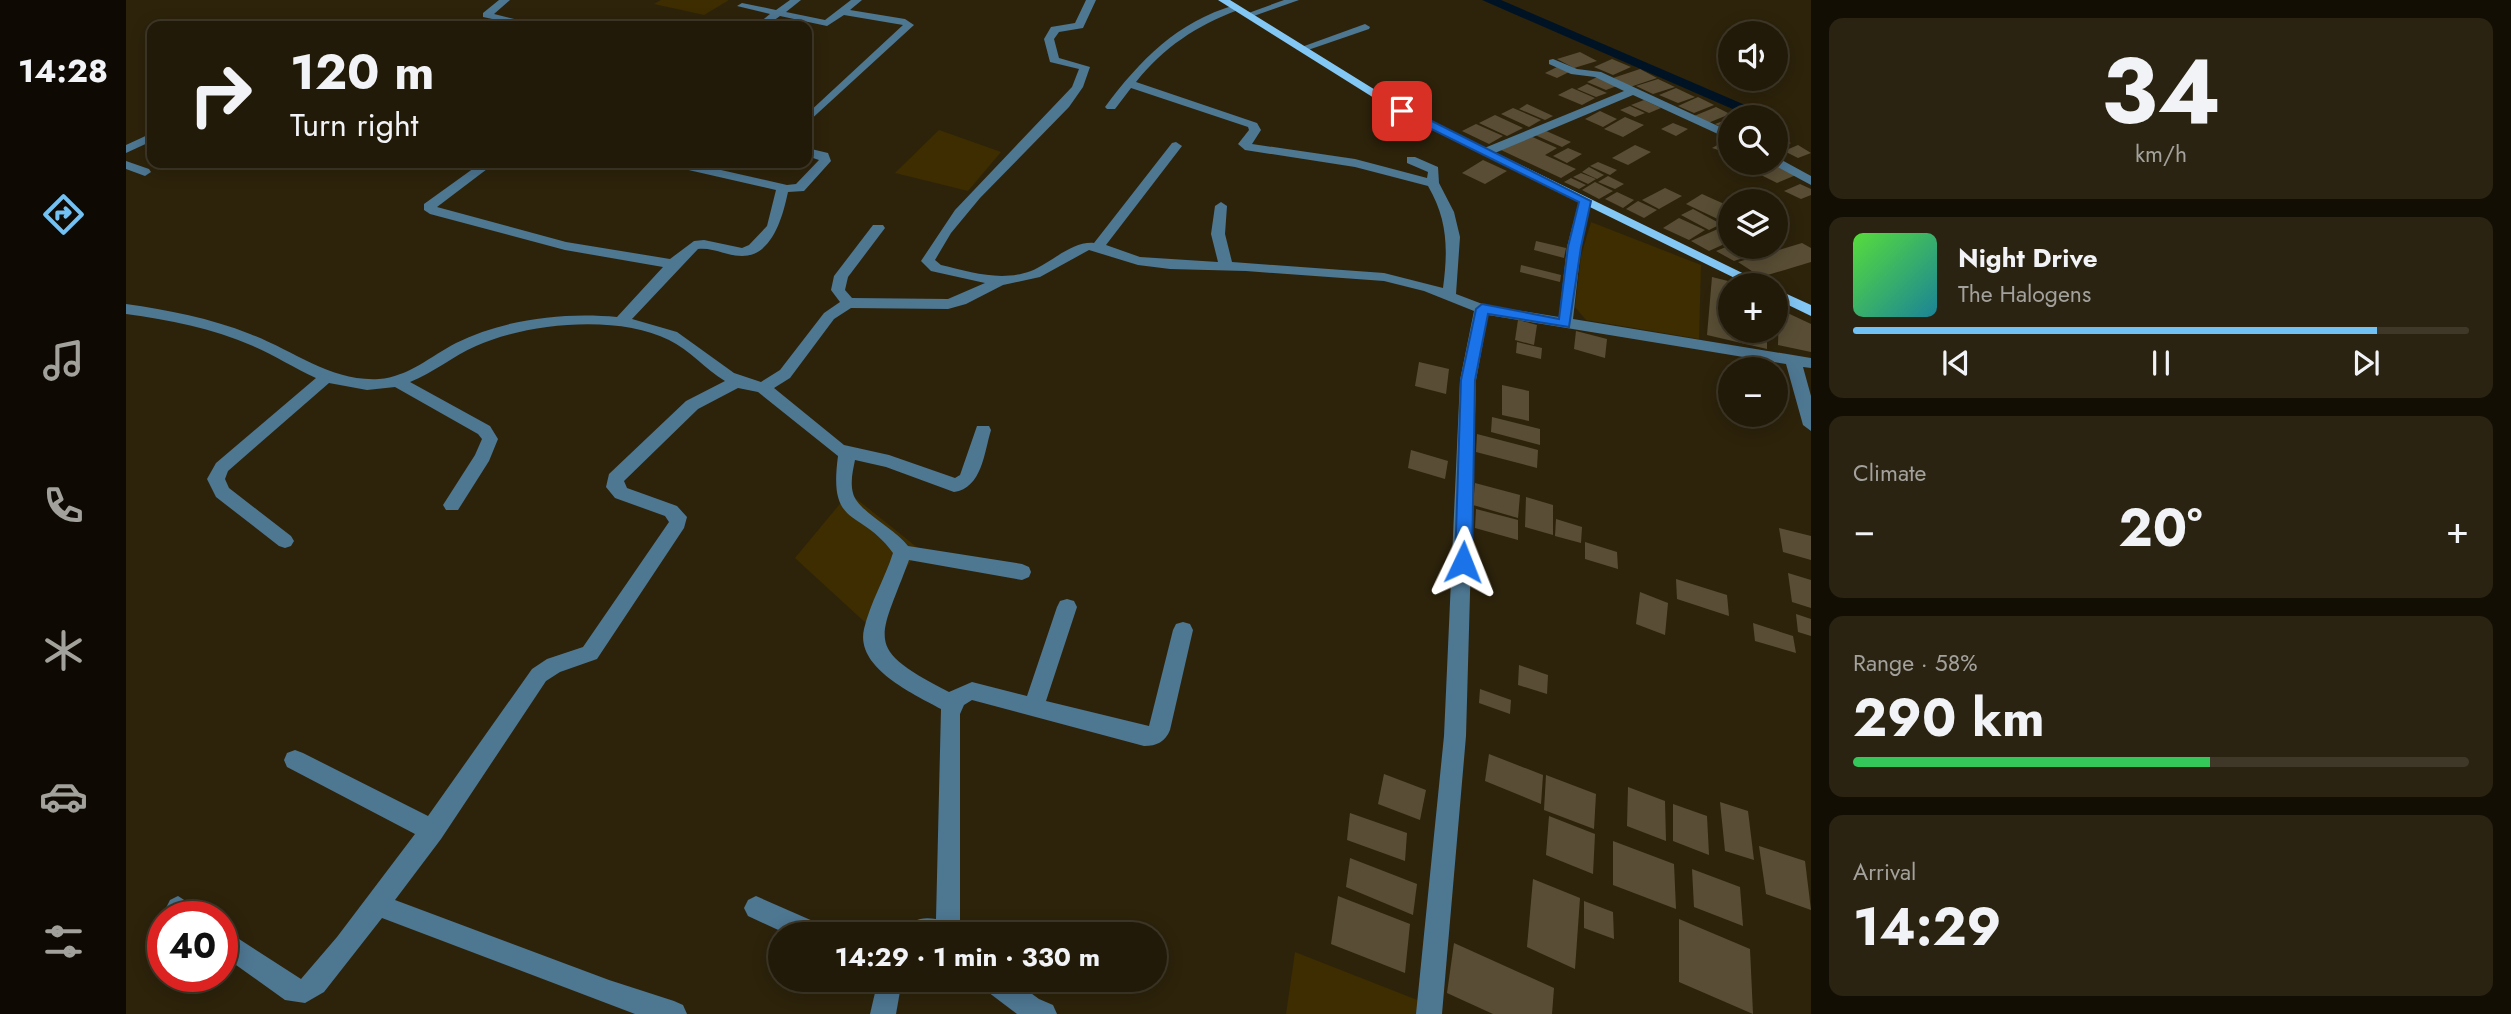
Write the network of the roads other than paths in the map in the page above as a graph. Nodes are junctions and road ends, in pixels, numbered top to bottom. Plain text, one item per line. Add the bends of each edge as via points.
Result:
1 (505, 0) edge
2 (796, 0) edge
3 (857, 0) edge
4 (1091, 0) edge
5 (1223, 0) edge
6 (1294, 0) edge
7 (742, 6) dead end
8 (1235, 8) junction
9 (844, 12) junction
10 (777, 13) junction
11 (1248, 15) junction
12 (514, 21) edge
13 (767, 21) edge
14 (1365, 27) dead end
15 (1301, 49) junction
16 (1553, 62) dead end
17 (1129, 84) junction
18 (1633, 91) junction
19 (1111, 107) dead end
20 (812, 115) edge
21 (1718, 132) edge
22 (147, 139) edge
23 (1176, 146) dead end
24 (126, 149) edge
25 (1486, 152) junction
26 (812, 153) edge
27 (1411, 160) dead end
28 (126, 165) edge
29 (482, 168) edge
30 (697, 168) edge
31 (1788, 168) edge
32 (145, 172) dead end
33 (1811, 181) edge
34 (1433, 183) junction
35 (784, 188) junction
36 (1585, 201) junction
37 (1221, 206) dead end
38 (878, 228) dead end
39 (1098, 247) junction
40 (673, 264) junction
41 (1226, 266) junction
42 (1735, 273) edge
43 (999, 282) junction
44 (1449, 295) junction
45 (1788, 299) edge
46 (848, 303) junction
47 (126, 309) edge
48 (1482, 309) junction
49 (1811, 311) edge
50 (620, 323) junction
51 (1564, 324) junction
52 (1802, 361) edge
53 (326, 377) junction
54 (737, 382) junction
55 (399, 383) junction
56 (763, 388) junction
57 (1811, 425) edge
58 (983, 430) dead end
59 (847, 454) junction
60 (452, 505) dead end
61 (285, 541) dead end
62 (902, 552) junction
63 (1022, 572) dead end
64 (1067, 607) dead end
65 (1183, 630) dead end
66 (953, 705) junction
67 (1034, 706) junction
68 (295, 760) dead end
69 (433, 831) junction
70 (378, 905) junction
71 (756, 908) dead end
72 (787, 922) edge
73 (950, 922) edge
74 (238, 951) edge
75 (888, 992) edge
76 (1009, 992) edge
77 (674, 1014) edge
78 (883, 1014) edge
79 (1044, 1014) edge
80 (1429, 1014) edge

1 - 12 street via 486,15
2 - 10 street
3 - 9 street
4 - 43 street via 1079,26 1055,29 1049,38 1054,60 1085,67 1075,93 963,211 928,261 936,268
5 - 8 main road
6 - 11 street
7 - 10 street
8 - 11 main road
8 - 17 street via 1176,34
9 - 10 street via 827,23
9 - 20 street via 909,26
10 - 13 street
11 - 15 main road
14 - 15 street
15 - 25 main road via 1376,96
16 - 18 street via 1597,74
17 - 19 street
17 - 34 street via 1253,125 1255,131 1244,144 1249,147 1355,163
18 - 21 street
18 - 25 street
22 - 24 street
23 - 39 street
25 - 36 main road
26 - 35 street via 824,156 825,161 800,188
27 - 34 street via 1434,170
28 - 32 street
29 - 40 street via 429,207 565,246
30 - 35 street
31 - 33 street
34 - 44 street via 1450,212 1453,229
35 - 40 street via 774,227 750,251 697,244
36 - 42 main road
36 - 51 street
37 - 41 street via 1218,234
38 - 46 street via 841,276 838,290
39 - 41 street via 1152,264
39 - 43 street via 1087,246 1035,274
40 - 50 street
41 - 44 street via 1384,276
43 - 46 street via 948,304
44 - 48 street
45 - 49 main road
46 - 56 street via 829,316 785,374
47 - 53 street via 225,329
48 - 51 street
48 - 80 street via 1468,380 1455,736
50 - 54 street via 671,335
50 - 55 street via 589,320 511,329 472,341
51 - 52 street
52 - 57 street
53 - 55 street via 368,385
53 - 61 street via 222,467 216,479 222,492
54 - 56 street
54 - 69 street via 692,405 615,480 621,493 671,511 678,523 590,653 539,675
55 - 60 street via 484,430 490,439
56 - 59 street
58 - 59 street via 962,484 942,482 889,461
59 - 62 street via 845,494 850,505 897,542
62 - 63 street
62 - 66 street via 873,634 877,650 889,668
64 - 67 street
65 - 67 street via 1160,730 1153,736
66 - 67 street via 960,693 972,691
66 - 73 street
68 - 69 street
69 - 70 street
70 - 74 street via 305,990 294,991
70 - 77 street
71 - 72 street
75 - 78 street
76 - 79 street

